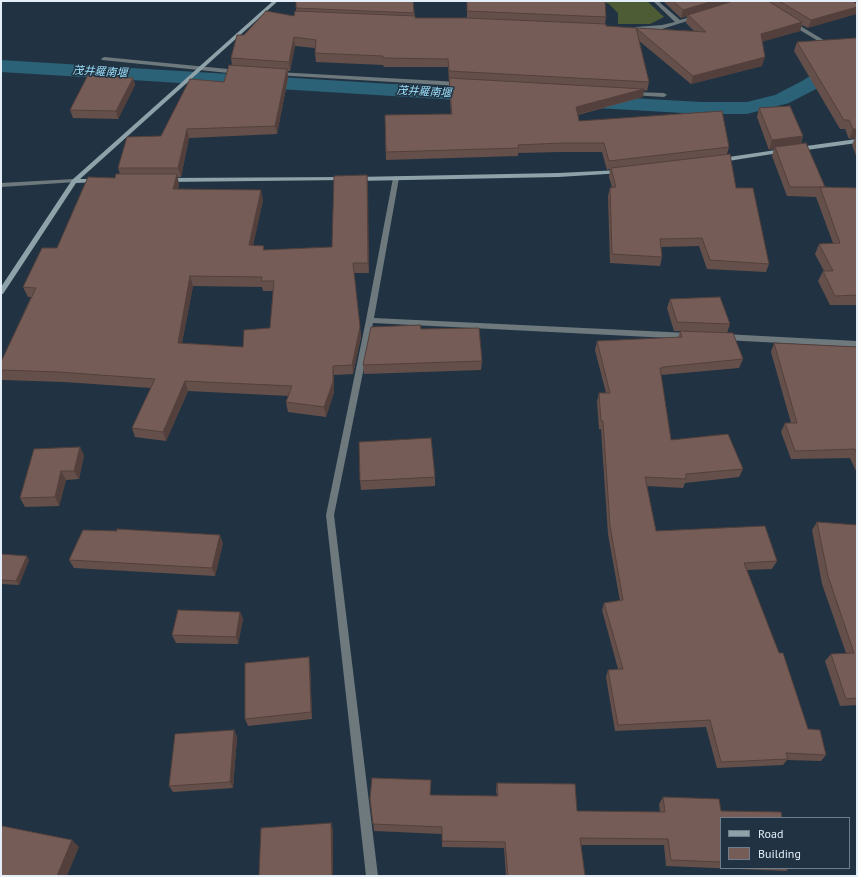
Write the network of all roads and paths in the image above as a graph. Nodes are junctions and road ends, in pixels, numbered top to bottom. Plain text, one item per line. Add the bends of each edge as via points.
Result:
1 (276, 1) edge
2 (655, 1) edge
3 (261, 14) junction
4 (269, 14) edge
5 (703, 16) edge
6 (784, 17) edge
7 (679, 22) junction
8 (630, 30) edge
9 (831, 46) edge
10 (104, 59) dead end
11 (199, 69) junction
12 (246, 72) edge
13 (269, 74) edge
14 (465, 84) edge
15 (625, 93) edge
16 (664, 96) dead end
17 (857, 141) edge
18 (712, 161) edge
19 (626, 171) edge
20 (396, 178) junction
21 (160, 180) edge
22 (74, 181) junction
23 (105, 181) edge
24 (1, 185) edge
25 (1, 292) edge
26 (370, 320) junction
27 (698, 336) edge
28 (714, 337) edge
29 (857, 344) edge
30 (372, 876) edge

1 - 3 street
2 - 7 street
3 - 4 street
3 - 11 street
5 - 7 street
6 - 9 street
7 - 8 street
10 - 11 street
11 - 12 street
11 - 22 street
13 - 14 street
15 - 16 street
17 - 18 street
19 - 20 street
20 - 21 street
20 - 26 street
22 - 23 street
22 - 24 street
22 - 25 street
26 - 27 street
26 - 30 street via 330,515
28 - 29 street

